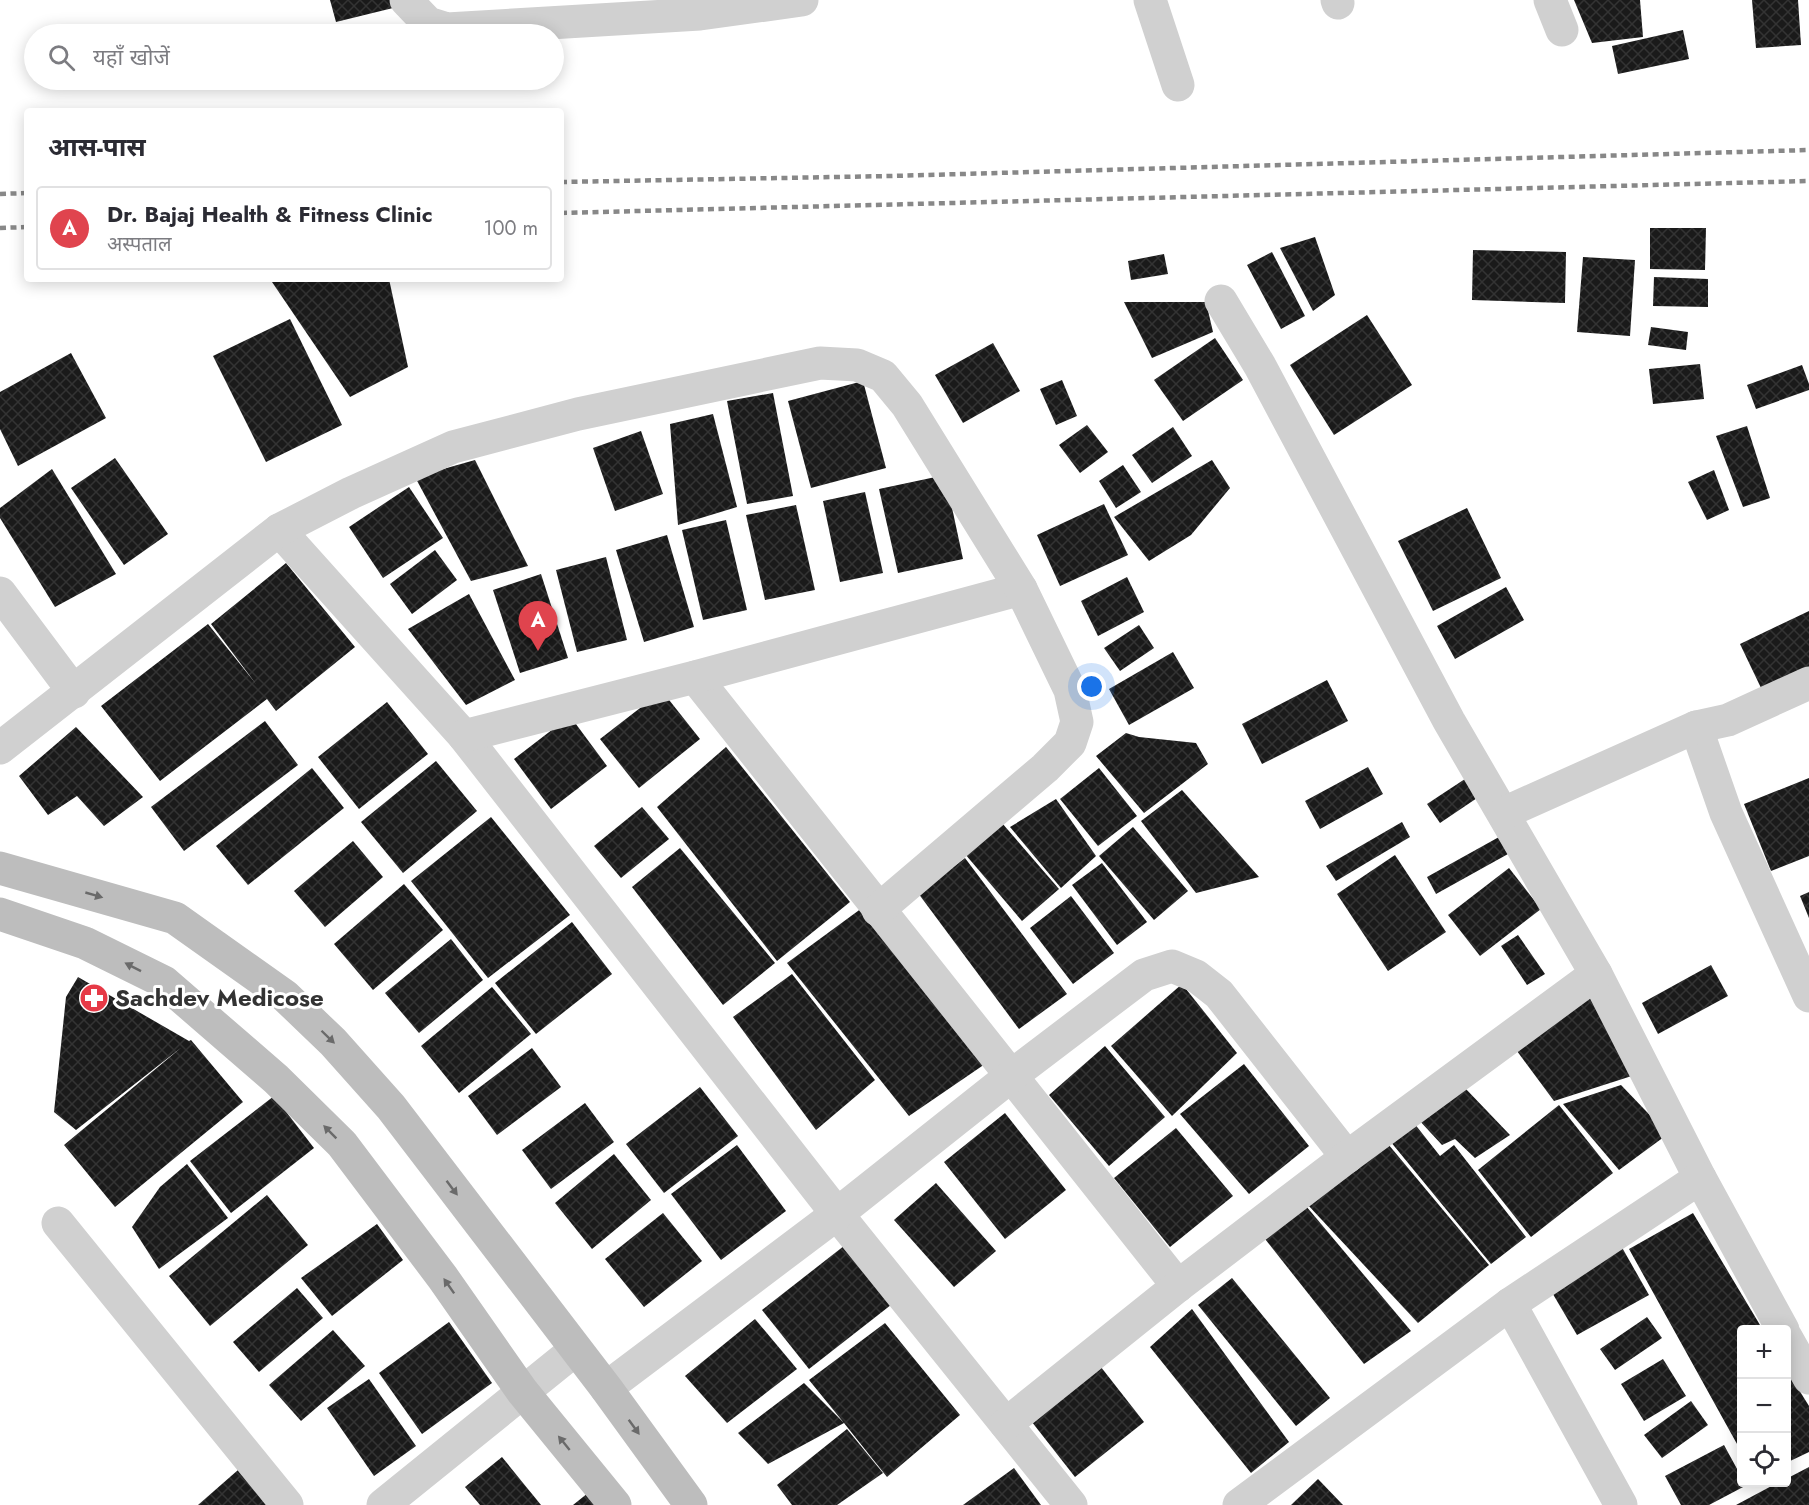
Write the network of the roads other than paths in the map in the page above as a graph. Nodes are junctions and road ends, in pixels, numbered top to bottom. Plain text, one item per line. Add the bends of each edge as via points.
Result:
1 (406, 0) edge
2 (802, 0) edge
3 (1149, 0) edge
4 (1550, 0) edge
5 (697, 7) edge
6 (431, 24) edge
7 (504, 24) edge
8 (1562, 30) dead end
9 (1178, 86) dead end
10 (1221, 301) dead end
11 (279, 530) junction
12 (1021, 589) junction
13 (0, 593) edge
14 (695, 677) junction
15 (1809, 683) edge
16 (74, 692) junction
17 (1696, 728) junction
18 (464, 736) junction
19 (0, 748) edge
20 (1503, 813) junction
21 (13, 893) edge
22 (878, 910) junction
23 (1596, 975) junction
24 (1809, 996) edge
25 (1011, 1076) junction
26 (1347, 1157) junction
27 (1700, 1178) junction
28 (837, 1214) junction
29 (58, 1223) dead end
30 (1178, 1286) junction
31 (1510, 1304) junction
32 (1781, 1325) edge
33 (1791, 1346) edge
34 (575, 1350) junction
35 (1809, 1378) edge
36 (606, 1388) junction
37 (522, 1391) junction
38 (1006, 1424) junction
39 (1244, 1503) edge
40 (287, 1505) edge
41 (383, 1505) edge
42 (615, 1505) edge
43 (691, 1505) edge
44 (1071, 1505) edge
45 (1621, 1505) edge

1 - 6 street
2 - 5 street
3 - 9 street
4 - 8 street
5 - 7 street
10 - 20 street via 1260,366 1449,722
11 - 12 street via 453,447 578,414 820,363 857,365 883,376 907,405
11 - 16 street
11 - 18 street
12 - 14 street
12 - 22 street via 1070,690 1077,722 1070,743
13 - 16 street
14 - 18 street
14 - 22 street
15 - 17 street via 1728,720
16 - 19 street
17 - 20 street
17 - 24 street via 1726,813
18 - 28 street
20 - 23 street
21 -> 34 main road via 175,918 285,996 391,1107
37 -> 21 main road via 342,1144 276,1079 164,982 85,943
22 - 25 street
23 - 26 street
23 - 27 street
25 - 26 street via 1144,975 1172,966 1196,976 1219,994
25 - 28 street
25 - 30 street
26 - 30 street
27 - 31 street
27 - 32 street
28 - 36 street
28 - 38 street
29 - 40 street
30 - 38 street
31 - 39 street
31 - 45 street
33 - 35 street
34 - 36 main road
34 - 37 street
36 -> 43 main road
37 - 41 street
42 -> 37 main road
38 - 44 street

